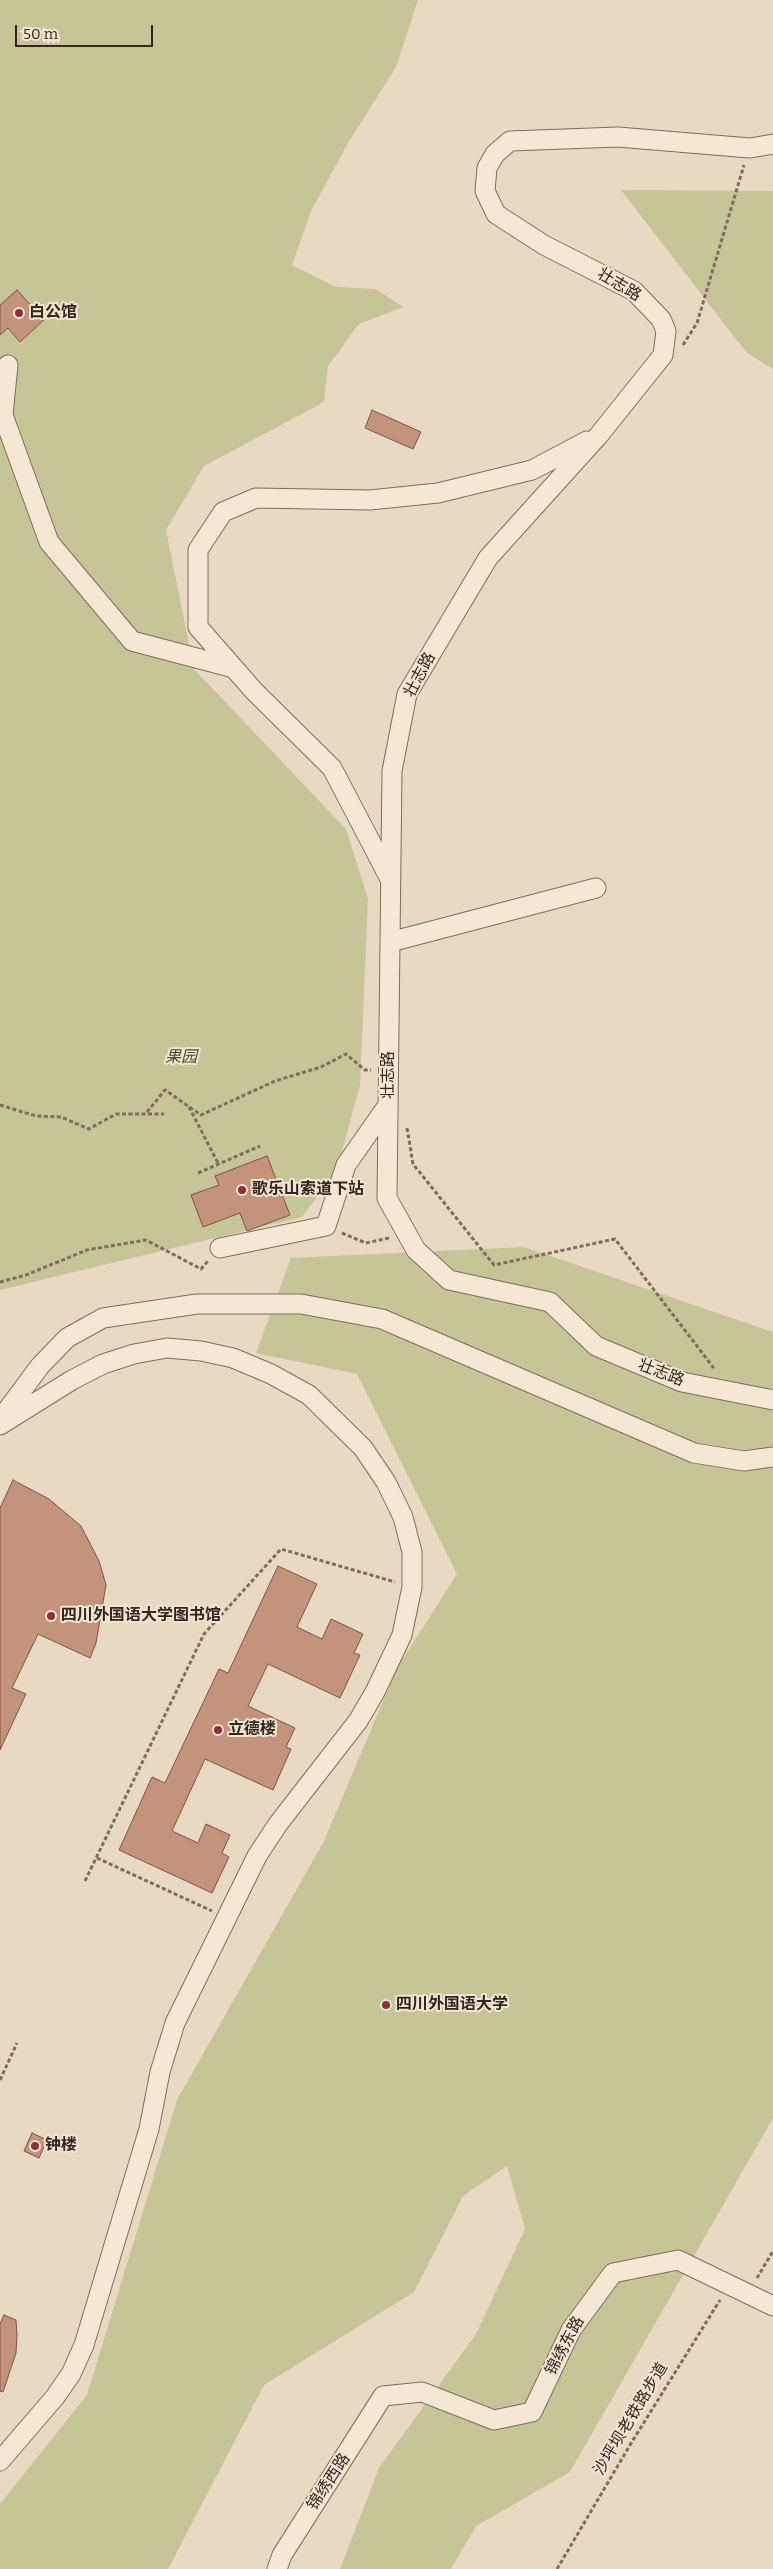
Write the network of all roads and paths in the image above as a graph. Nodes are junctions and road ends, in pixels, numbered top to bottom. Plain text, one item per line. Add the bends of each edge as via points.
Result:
1 (773, 144) edge
2 (742, 169) dead end
3 (689, 339) dead end
4 (8, 365) dead end
5 (599, 435) junction
6 (234, 668) junction
7 (391, 881) junction
8 (596, 888) dead end
9 (390, 942) junction
10 (365, 1070) dead end
11 (0, 1105) edge
12 (388, 1105) junction
13 (189, 1106) junction
14 (147, 1112) junction
15 (164, 1114) dead end
16 (407, 1126) dead end
17 (260, 1146) dead end
18 (219, 1165) junction
19 (198, 1174) dead end
20 (326, 1226) junction
21 (384, 1240) dead end
22 (220, 1248) joint
23 (0, 1282) edge
24 (714, 1389) junction
25 (773, 1400) edge
26 (0, 1420) edge
27 (0, 1425) edge
28 (773, 1457) edge
29 (412, 1587) junction
30 (97, 1858) junction
31 (85, 1880) dead end
32 (226, 1918) junction
33 (17, 2043) dead end
34 (0, 2080) edge
35 (773, 2251) edge
36 (730, 2285) junction
37 (748, 2294) junction
38 (773, 2306) edge
39 (383, 2396) joint
40 (0, 2461) edge
41 (277, 2569) edge
42 (557, 2569) edge

1 - 5 street, 壮志路 via 750,148 618,137 510,141 495,154 487,168 485,191 496,214 544,245 634,291 661,319 666,331 663,354
2 - 3 path via 697,323
4 - 6 street via 3,415 48,542 132,640
5 - 6 street via 532,470 438,493 370,500 256,498 224,512 198,550 198,627
5 - 7 street, 壮志路 via 488,558 407,694 392,771
6 - 7 street via 332,768
7 - 9 street, 壮志路
8 - 9 street
9 - 12 street, 壮志路
10 - 13 path via 346,1054 321,1067 274,1081 201,1114
11 - 14 path via 36,1116 61,1117 89,1129 116,1114
12 - 20 street via 346,1165
12 - 24 street, 壮志路 via 387,1198 416,1250 449,1280 550,1302 596,1346 682,1382
13 - 14 path via 165,1090
13 - 18 path
14 - 15 path
16 - 24 path via 413,1164 494,1265 615,1239 713,1367
17 - 18 path
18 - 19 path
20 - 21 path via 366,1243
20 - 22 street
22 - 23 path via 201,1269 146,1240 87,1250
24 - 25 street, 壮志路
26 - 28 street via 40,1366 67,1338 103,1318 197,1304 301,1304 382,1320 694,1453 744,1460
27 - 29 street via 72,1380 103,1364 134,1354 167,1348 233,1358 271,1374 309,1396 363,1448 386,1482 403,1517 412,1552
29 - 30 path via 281,1549 204,1634
29 - 32 street via 402,1635 375,1692 358,1721 262,1848
30 - 31 path
30 - 32 path
32 - 40 street via 175,2023 167,2047 149,2129 84,2345 71,2374 55,2397
33 - 34 path
35 - 37 path
36 - 37 street, 锦绣东路
36 - 39 street, 锦绣东路 via 678,2260 612,2273 571,2330 532,2412 494,2420 422,2392
36 - 42 path, 沙坪坝老铁路步道
37 - 38 street, 锦绣东路
39 - 41 street, 锦绣西路 via 282,2555

